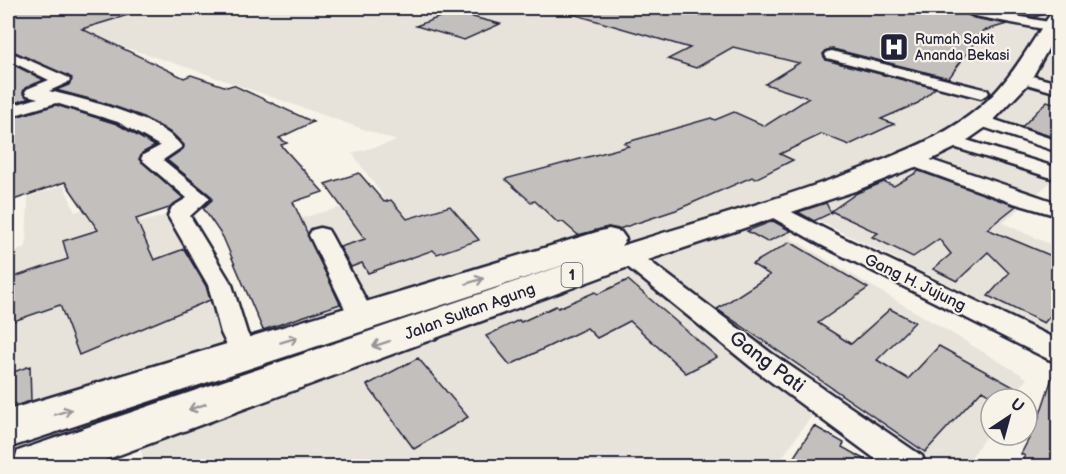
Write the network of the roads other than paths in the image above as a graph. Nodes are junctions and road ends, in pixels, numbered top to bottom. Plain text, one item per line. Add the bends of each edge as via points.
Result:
1 (962, 8) edge
2 (1050, 18) edge
3 (8, 55) edge
4 (832, 55) dead end
5 (1021, 78) junction
6 (1059, 88) edge
7 (56, 98) junction
8 (981, 106) junction
9 (8, 112) edge
10 (950, 140) junction
11 (1053, 144) edge
12 (910, 159) junction
13 (1059, 174) edge
14 (774, 209) junction
15 (1059, 210) edge
16 (320, 235) dead end
17 (627, 255) junction
18 (362, 317) junction
19 (1059, 352) edge
20 (244, 353) junction
21 (8, 429) edge
22 (35, 466) edge
23 (910, 466) edge

1 - 2 street
2 - 5 highway, Jalan Sultan Agung / 1
2 - 8 highway, Jalan Sultan Agung / 1 via 1009,61
3 - 7 street via 62,80 33,92
4 - 8 street
5 - 6 street
5 - 8 highway, Jalan Sultan Agung / 1
7 - 9 street
7 - 20 street via 146,128 173,147 150,159 200,198 179,216 220,285
8 - 10 highway, Jalan Sultan Agung / 1
8 - 11 street
18 -> 8 highway, Jalan Sultan Agung / 1 via 852,162 955,114
10 - 12 highway, Jalan Sultan Agung / 1
10 - 13 street
12 - 14 highway, Jalan Sultan Agung / 1
12 - 15 street
14 - 17 highway, Jalan Sultan Agung / 1
14 - 19 street, Gang H. Jujung via 829,240
16 - 18 street
17 -> 22 highway, Jalan Sultan Agung / 1
17 - 23 street, Gang Pati via 761,360
20 -> 18 highway, Jalan Sultan Agung / 1
21 -> 20 highway, Jalan Sultan Agung / 1

